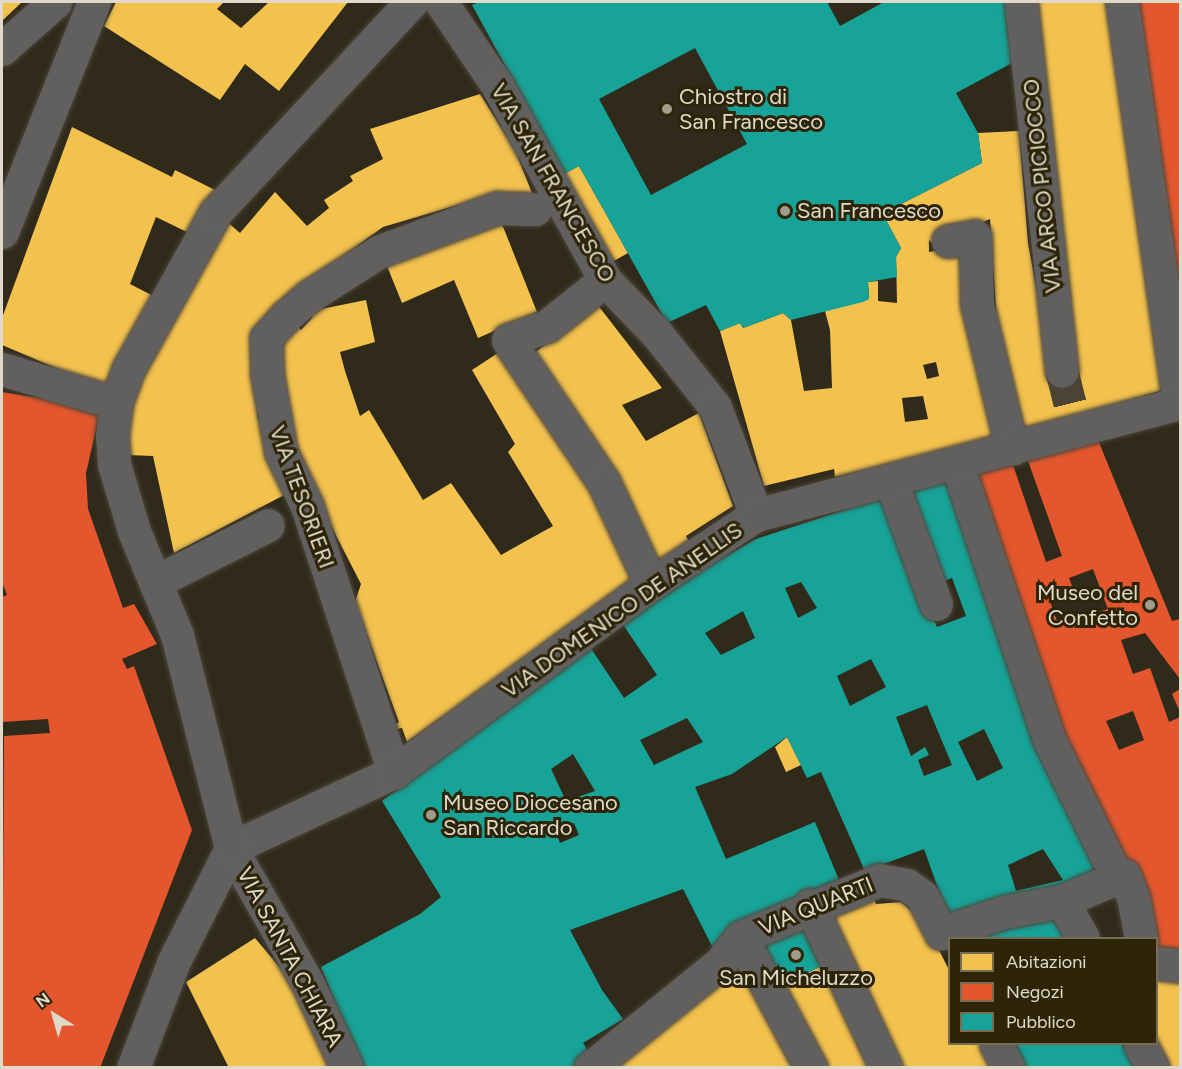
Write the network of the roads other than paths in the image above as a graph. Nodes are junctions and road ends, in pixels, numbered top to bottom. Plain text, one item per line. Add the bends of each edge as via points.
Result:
1 (94, 2) edge
2 (411, 2) edge
3 (441, 2) edge
4 (1022, 2) edge
5 (1122, 2) edge
6 (43, 12) edge
7 (2, 49) edge
8 (535, 209) dead end
9 (2, 232) edge
10 (948, 242) dead end
11 (605, 280) junction
12 (2, 369) edge
13 (1062, 371) tunnel mouth
14 (116, 403) junction
15 (1180, 405) edge
16 (1012, 449) junction
17 (957, 464) junction
18 (891, 481) junction
19 (756, 515) junction
20 (268, 525) dead end
21 (157, 581) junction
22 (651, 584) junction
23 (936, 604) dead end
24 (394, 772) junction
25 (231, 848) junction
26 (1118, 879) junction
27 (1062, 901) junction
28 (810, 905) junction
29 (741, 937) junction
30 (953, 937) edge
31 (1082, 937) edge
32 (1141, 937) edge
33 (945, 941) edge
34 (1158, 963) edge
35 (1180, 966) edge
36 (996, 1045) edge
37 (1141, 1045) edge
38 (133, 1068) edge
39 (347, 1068) edge
40 (590, 1068) edge
41 (811, 1068) edge
42 (886, 1068) edge
43 (1008, 1068) edge
44 (1153, 1068) edge

1 - 9 street
2 - 14 street, VIA SANTA CHIARA via 216,212 129,368
3 - 11 street, VIA SAN FRANCESCO via 497,85
4 - 13 street, VIA ARCO PICIOCCO
5 - 15 street
6 - 7 street
8 - 24 street, VIA TESORIERI via 497,208 380,251 308,297 266,338 267,374 281,452 307,506
10 - 16 street via 975,236 977,304
11 - 19 street, VIA SAN FRANCESCO via 657,334 715,407
11 - 22 street via 547,326 508,340 604,483
12 - 14 street
14 - 21 street, VIA SANTA CHIARA via 114,464 134,531
15 - 16 street, VIA DOMENICO DE ANELLIS
16 - 17 street, VIA DOMENICO DE ANELLIS
17 - 18 street, VIA DOMENICO DE ANELLIS
17 - 26 street via 1049,739
18 - 19 street, VIA DOMENICO DE ANELLIS
18 - 23 street
19 - 22 street, VIA DOMENICO DE ANELLIS
20 - 21 street
21 - 25 street, VIA SANTA CHIARA via 177,635
22 - 24 street, VIA DOMENICO DE ANELLIS
24 - 25 street, VIA DOMENICO DE ANELLIS
25 - 38 street via 173,963
25 - 39 street, VIA SANTA CHIARA via 307,982
26 - 27 street, VIA QUARTI
26 - 32 street via 1124,876 1133,897
27 - 30 street, VIA QUARTI via 1004,912
27 - 31 street
28 - 29 street, VIA QUARTI
28 - 33 street, VIA QUARTI via 879,880 907,885 921,896
28 - 42 street
29 - 40 street, VIA QUARTI via 720,963
29 - 41 street
34 - 35 street
36 - 43 street
37 - 44 street

